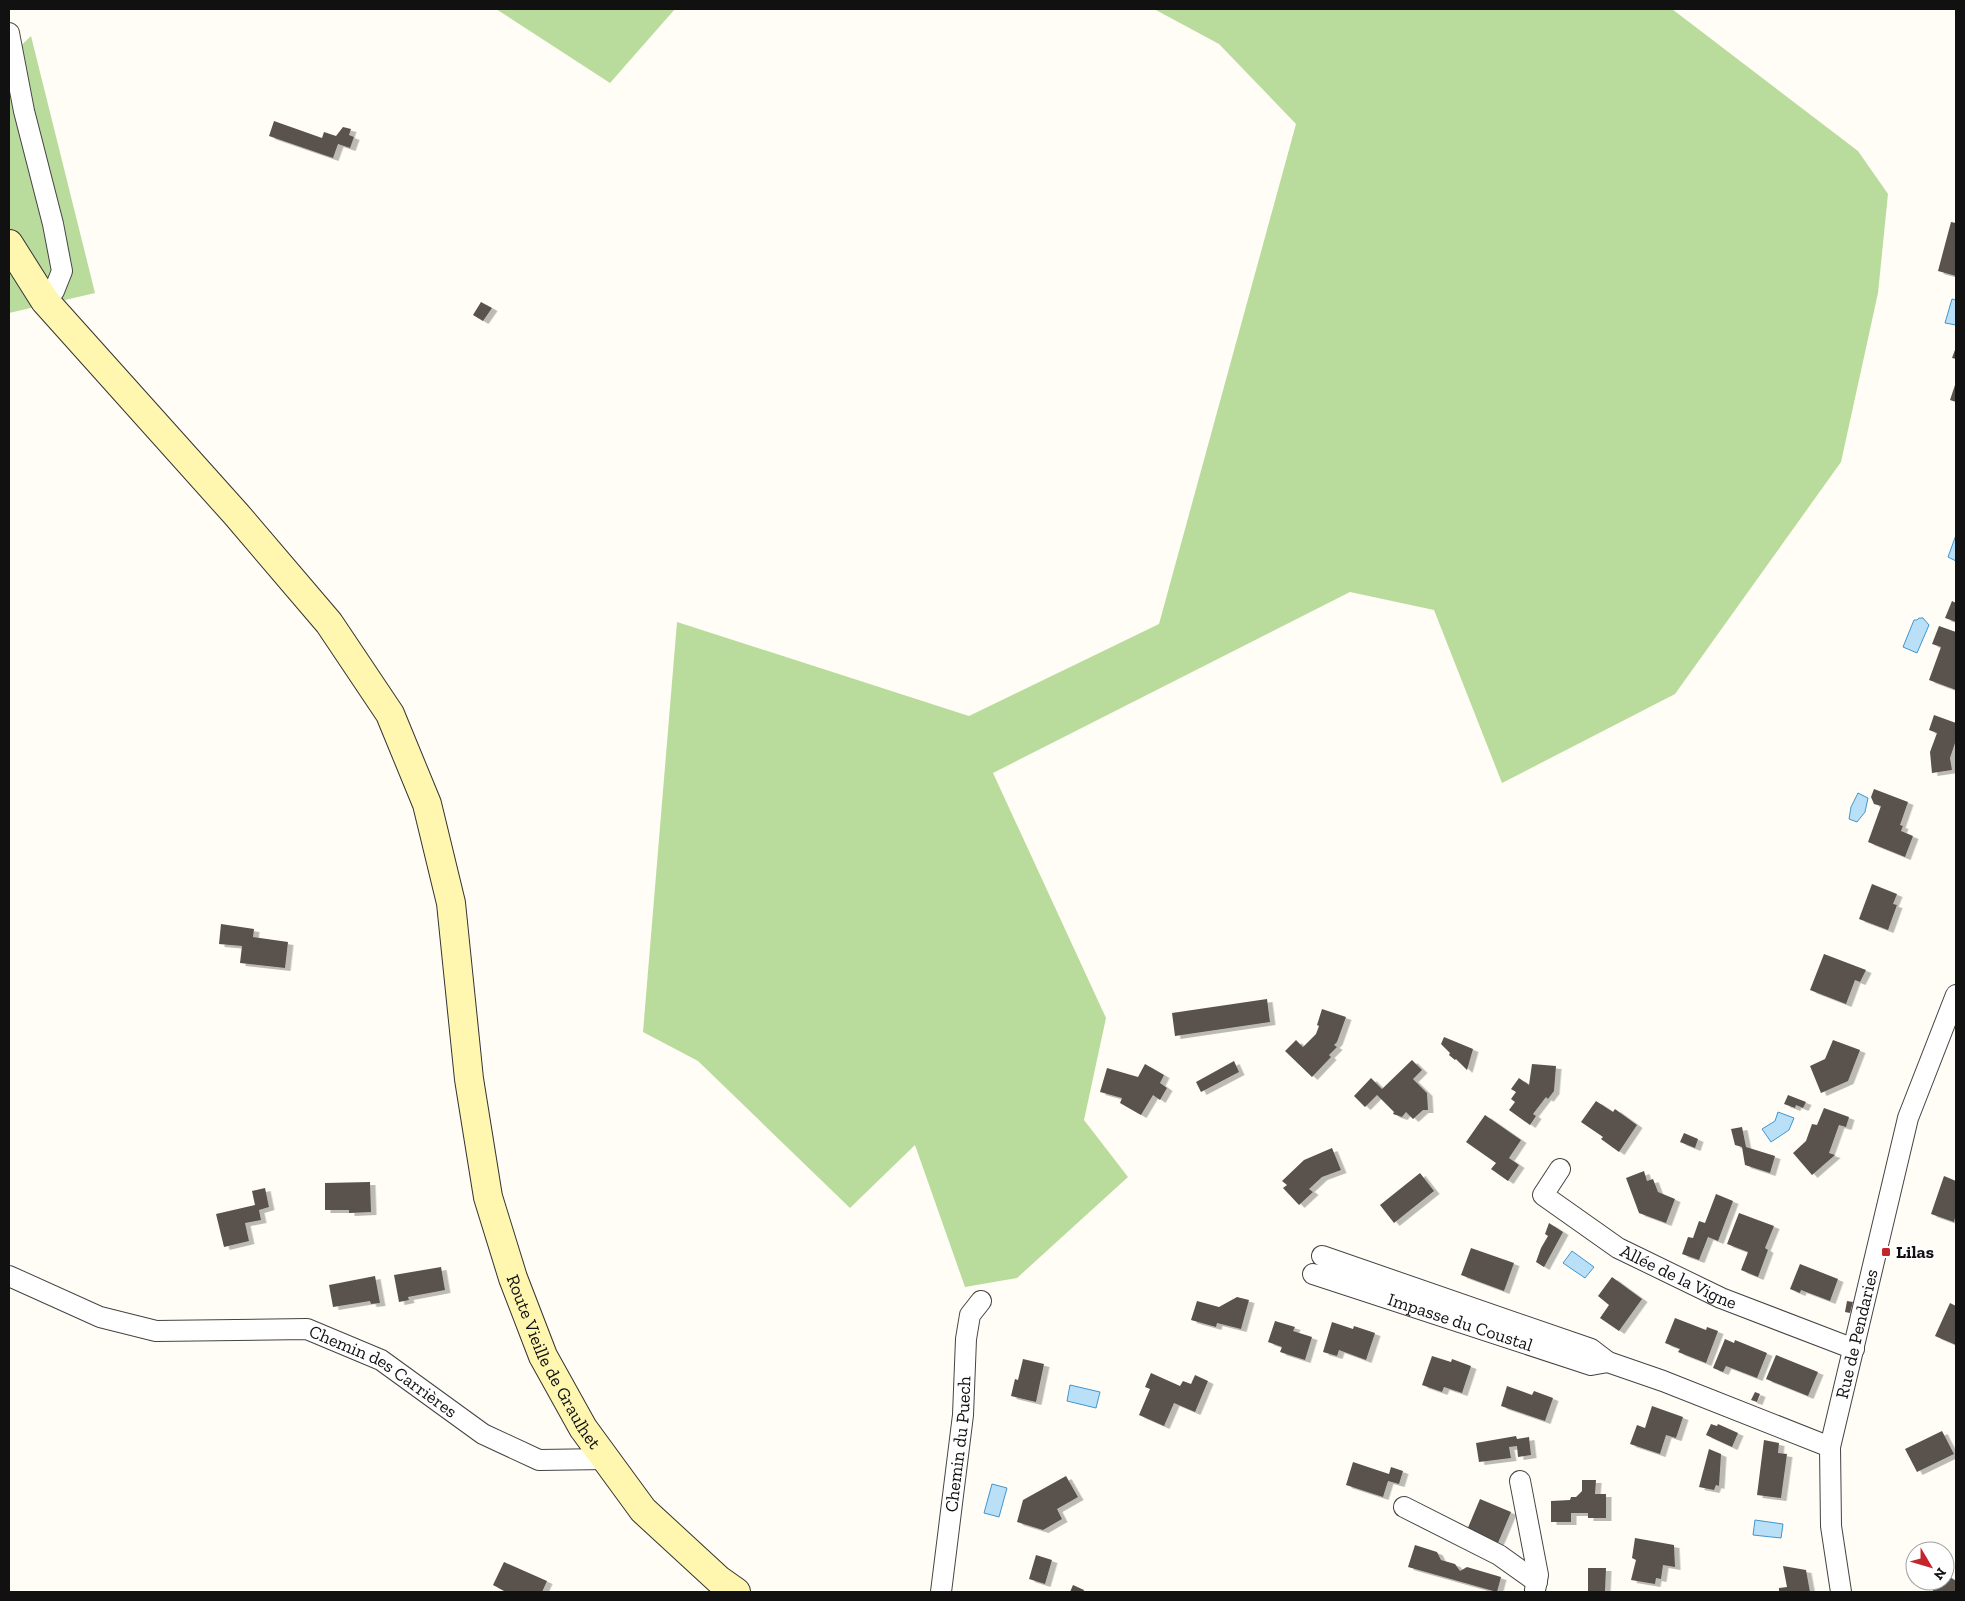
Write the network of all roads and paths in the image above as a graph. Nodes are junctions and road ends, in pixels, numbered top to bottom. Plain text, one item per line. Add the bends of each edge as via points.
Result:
1 (9, 33) edge
2 (9, 244) edge
3 (45, 300) junction
4 (1956, 995) edge
5 (1560, 1169) dead end
6 (1322, 1256) dead end
7 (1313, 1274) dead end
8 (9, 1276) edge
9 (981, 1300) dead end
10 (1854, 1349) junction
11 (1608, 1362) junction
12 (1830, 1447) junction
13 (606, 1460) junction
14 (1520, 1481) dead end
15 (1404, 1508) dead end
16 (1536, 1587) edge
17 (736, 1592) edge
18 (942, 1592) edge
19 (1841, 1592) edge

1 - 3 street via 62,271 54,290
2 - 3 main road, Route Vieille de Graulhet
3 - 13 main road, Route Vieille de Graulhet via 329,623 390,714 427,804 451,904 469,1079 488,1197 513,1278 543,1356 583,1428
4 - 10 street, Rue de Pendaries via 1908,1118
5 - 10 street, Allée de la Vigne via 1543,1195 1618,1248 1721,1298
6 - 11 street, Impasse du Coustal via 1591,1349
7 - 11 street, Impasse du Coustal via 1591,1365
8 - 13 street, Chemin des Carrières via 100,1317 156,1331 307,1329 381,1360 483,1434 539,1460
9 - 18 street, Chemin du Puech via 970,1314 966,1339 963,1415
10 - 12 street, Rue de Pendaries
11 - 12 street, Impasse du Coustal
12 - 19 street, Rue de Pendaries via 1831,1526
13 - 17 main road, Route Vieille de Graulhet via 643,1510
14 - 16 street via 1538,1576
15 - 16 street via 1499,1555

